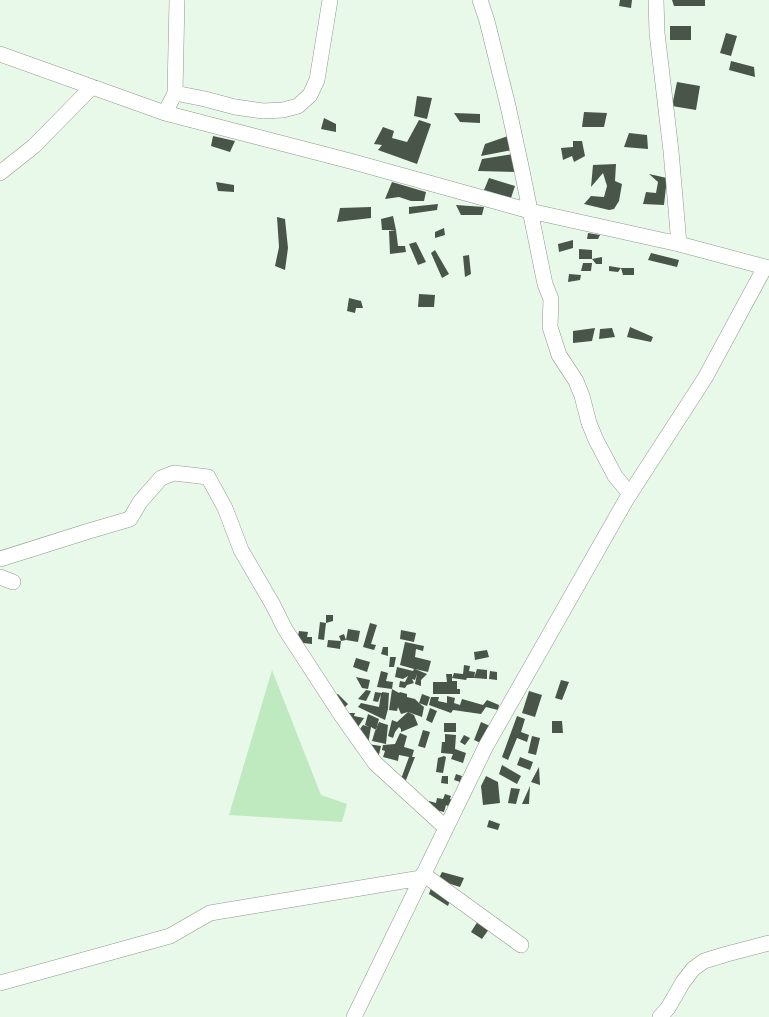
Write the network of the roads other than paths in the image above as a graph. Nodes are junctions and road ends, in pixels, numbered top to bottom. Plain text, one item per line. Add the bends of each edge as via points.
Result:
1 (177, 0) edge
2 (330, 0) edge
3 (480, 0) edge
4 (656, 0) edge
5 (0, 54) edge
6 (92, 87) junction
7 (175, 93) junction
8 (165, 113) junction
9 (0, 173) edge
10 (530, 212) junction
11 (678, 244) junction
12 (767, 268) edge
13 (630, 494) junction
14 (0, 559) edge
15 (446, 828) junction
16 (422, 876) junction
17 (769, 943) edge
18 (521, 945) dead end
19 (0, 982) edge
20 (354, 1017) edge
21 (660, 1017) edge

1 - 7 street
2 - 7 street via 317,80 310,96 298,106 283,110 263,110 235,107
3 - 10 street via 508,106
4 - 11 street
5 - 6 street
6 - 8 street
6 - 9 street via 34,146
7 - 8 street
8 - 10 street
10 - 11 street
10 - 13 street via 545,284 551,299 550,327 559,355 576,381 596,440 607,462
11 - 12 street
12 - 13 street via 705,378
13 - 15 street via 486,746
14 - 15 street via 130,519 160,478 174,473 208,477 225,508 241,550 284,629 341,715 375,763
15 - 16 street
16 - 18 street
16 - 19 street via 210,913 170,936
16 - 20 street
17 - 21 street via 704,961 693,969

